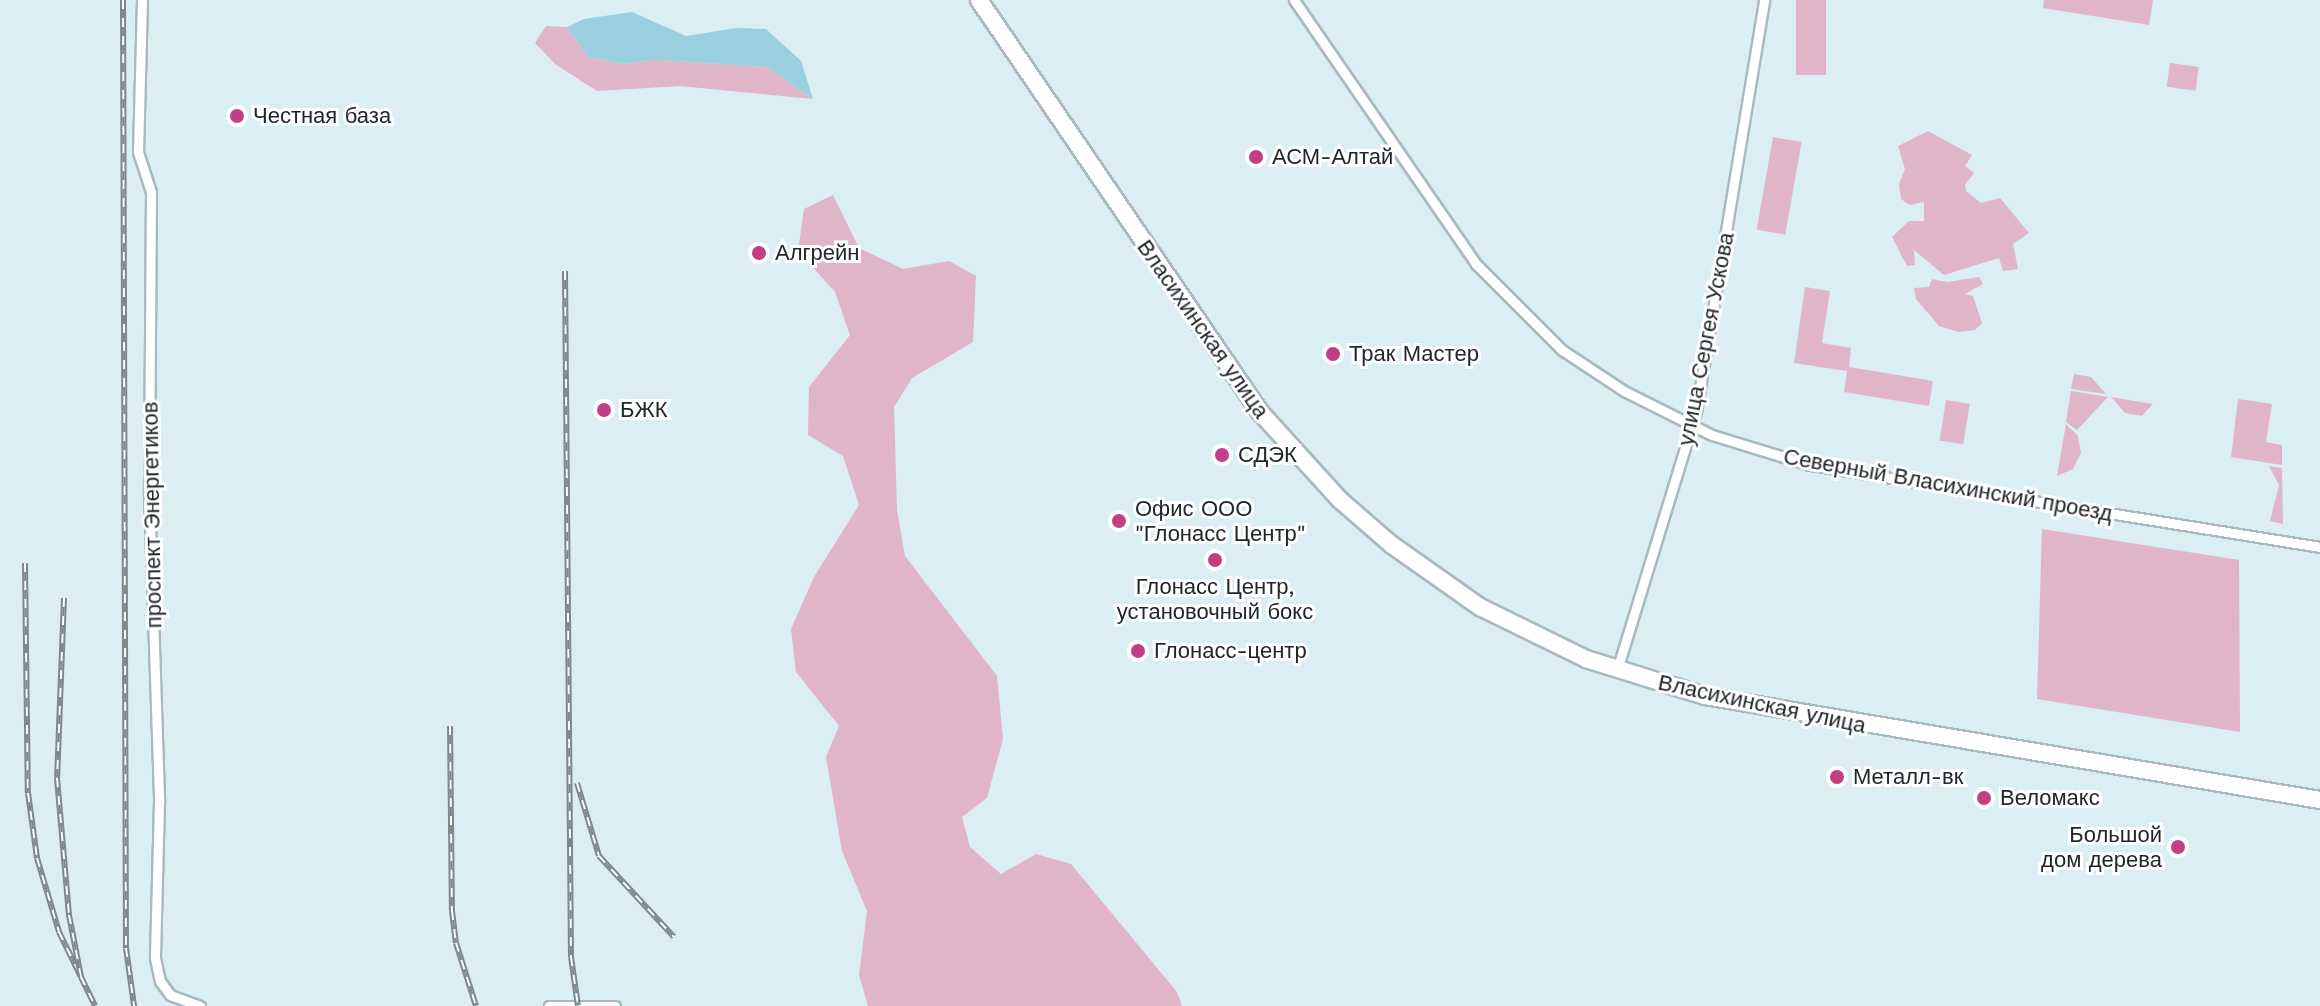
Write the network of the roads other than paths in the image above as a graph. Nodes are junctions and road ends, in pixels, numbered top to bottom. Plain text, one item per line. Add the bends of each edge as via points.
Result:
1 (142, 0) edge
2 (979, 0) edge
3 (1294, 0) edge
4 (1764, 0) edge
5 (1692, 425) junction
6 (2320, 547) edge
7 (1617, 670) junction
8 (2320, 800) edge
9 (200, 1006) edge
10 (549, 1006) edge
11 (615, 1006) edge

1 - 9 street, проспект Энергетиков via 138,152 151,192 149,495 159,803 155,958 160,981 170,995
2 - 7 highway, Власихинская улица via 1222,359 1303,462 1382,536 1439,580 1550,643
3 - 5 street, Северный Власихинский проезд via 1454,235 1495,285 1575,360
4 - 5 street, улица Сергея Ускова
5 - 6 street, Северный Власихинский проезд via 1810,465
5 - 7 street, улица Сергея Ускова
7 - 8 highway, Власихинская улица via 1772,710
10 - 11 street

